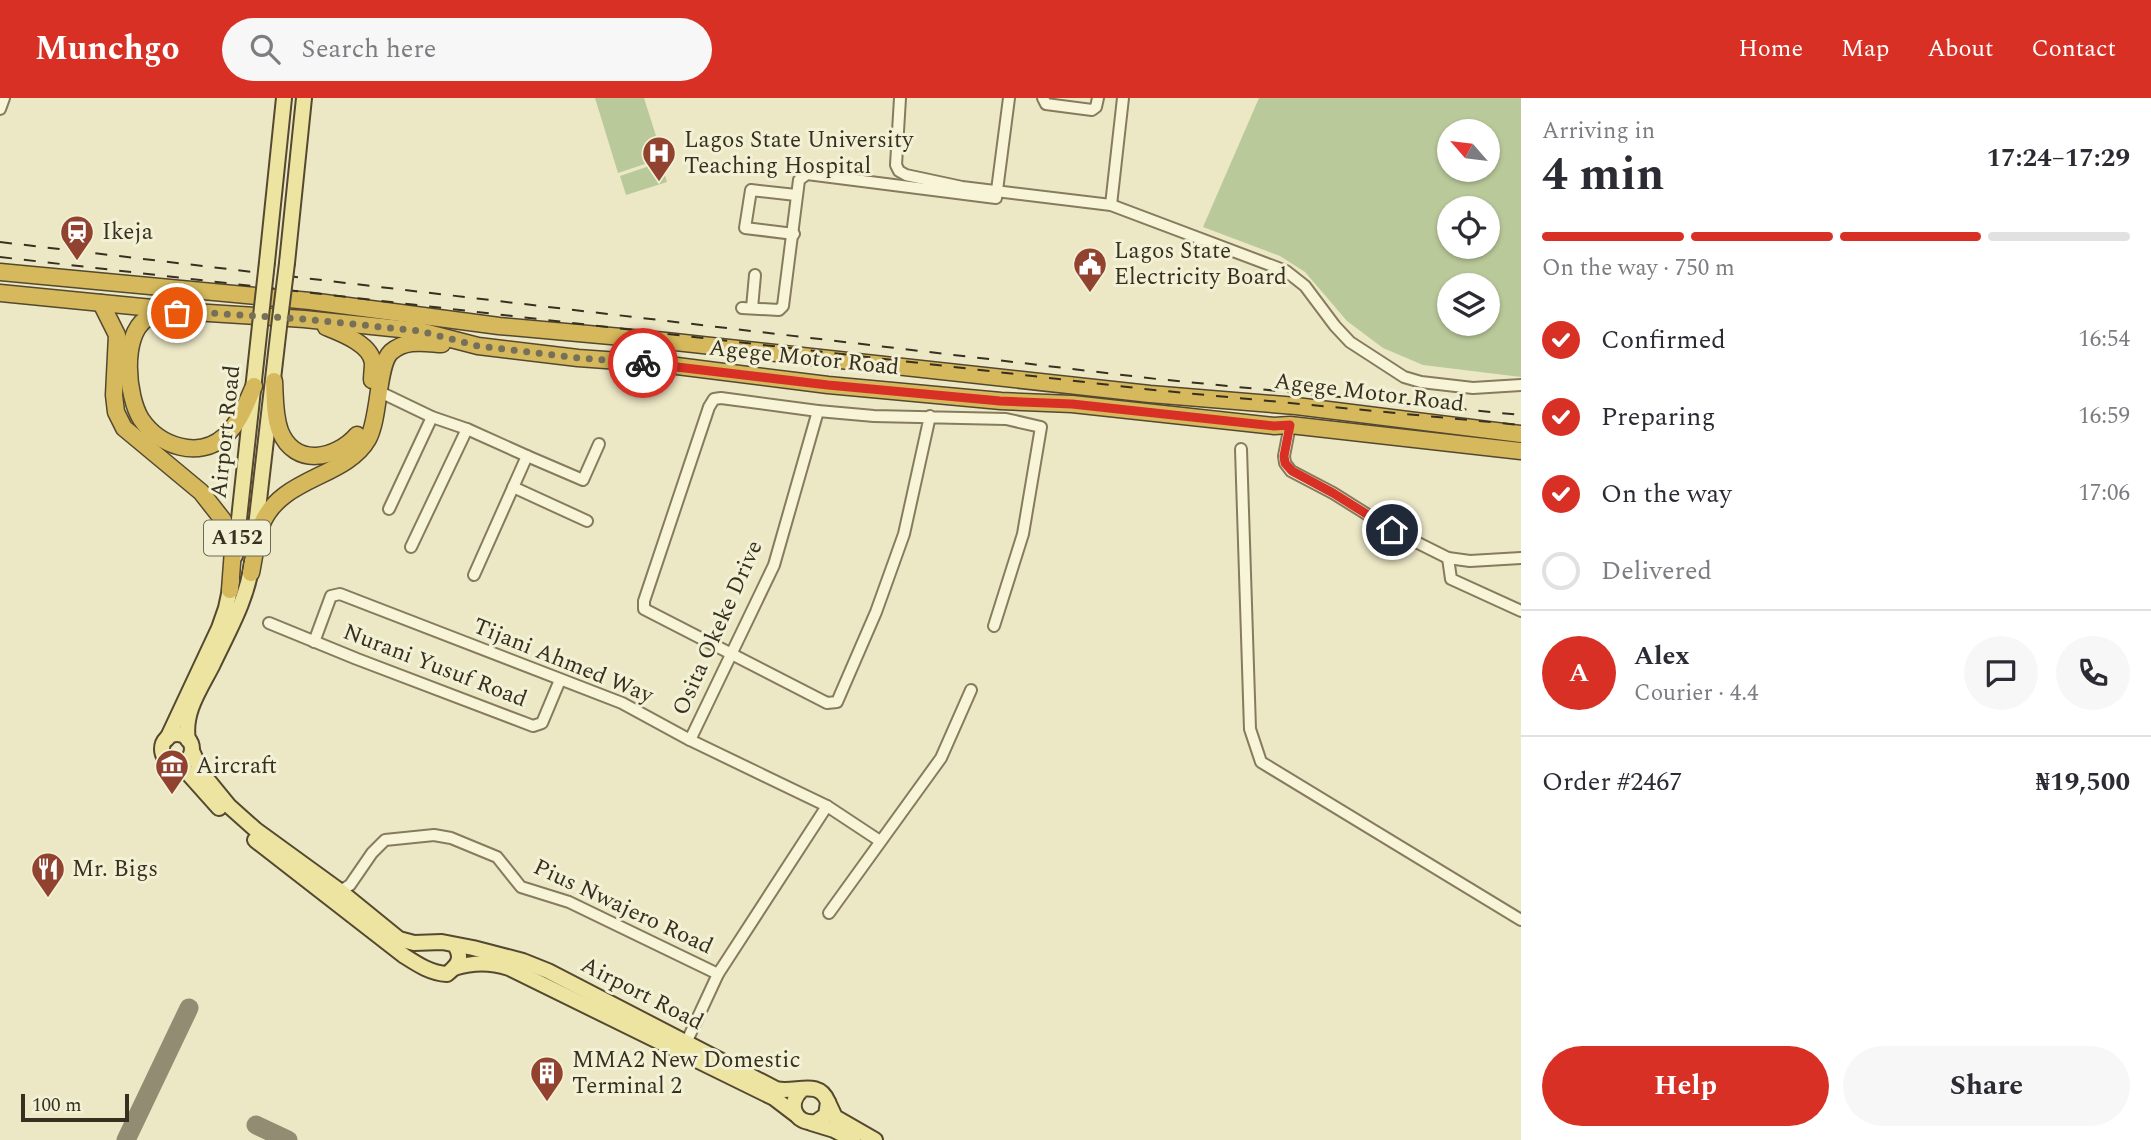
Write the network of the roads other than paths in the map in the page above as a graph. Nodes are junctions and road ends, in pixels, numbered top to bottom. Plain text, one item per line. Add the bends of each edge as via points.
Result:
1 (4, 98) edge
2 (284, 98) edge
3 (304, 98) edge
4 (900, 98) edge
5 (1009, 98) edge
6 (1043, 98) edge
7 (1098, 98) edge
8 (1123, 98) edge
9 (0, 108) edge
10 (997, 191) junction
11 (796, 195) junction
12 (1111, 205) junction
13 (794, 234) junction
14 (0, 272) edge
15 (755, 275) dead end
16 (0, 293) edge
17 (101, 303) junction
18 (193, 312) junction
19 (304, 319) junction
20 (382, 327) junction
21 (478, 346) junction
22 (378, 361) junction
23 (1003, 379) junction
24 (274, 381) junction
25 (1521, 385) edge
26 (254, 386) junction
27 (380, 392) junction
28 (1000, 401) junction
29 (818, 411) junction
30 (930, 416) junction
31 (432, 417) junction
32 (1290, 425) junction
33 (467, 429) junction
34 (1521, 434) edge
35 (599, 444) dead end
36 (1241, 449) dead end
37 (1521, 451) edge
38 (527, 456) junction
39 (513, 487) junction
40 (388, 509) dead end
41 (587, 521) dead end
42 (411, 547) dead end
43 (1448, 558) junction
44 (1521, 558) edge
45 (251, 573) junction
46 (474, 575) dead end
47 (230, 590) junction
48 (1521, 611) edge
49 (269, 623) dead end
50 (994, 626) dead end
51 (314, 642) junction
52 (732, 654) junction
53 (561, 680) junction
54 (971, 690) dead end
55 (167, 739) junction
56 (690, 740) junction
57 (190, 746) junction
58 (176, 764) junction
59 (827, 806) junction
60 (880, 841) junction
61 (340, 891) junction
62 (829, 913) dead end
63 (1521, 920) edge
64 (427, 943) junction
65 (456, 947) junction
66 (424, 968) junction
67 (454, 968) junction
68 (718, 974) junction
69 (686, 1042) junction
70 (803, 1089) junction
71 (828, 1102) junction
72 (795, 1114) junction
73 (809, 1123) junction
74 (853, 1140) edge
75 (875, 1140) edge

1 - 9 street
2 - 26 main road, Airport Road / A152, bridge
3 - 24 main road, Airport Road / A152, bridge
4 - 10 street via 896,165 900,171
5 - 10 street
6 - 7 street via 1046,104 1092,110
8 - 12 street
10 - 11 street via 996,198 807,174 799,180
10 - 12 street
11 - 13 street
11 - 13 street via 751,190 745,228
12 - 25 street via 1286,271 1305,286 1350,342 1404,377 1473,388
13 - 15 street via 779,310 747,308
14 - 23 highway, Agege Motor Road via 310,301 499,326
16 - 17 highway, Agege Motor Road
17 - 18 highway, Agege Motor Road
17 - 47 highway via 117,335 116,412 124,428 201,492 223,520 233,550
18 - 19 highway, Agege Motor Road
18 - 26 highway via 151,317 134,334 130,377 133,401 142,420 174,446 209,446 240,418
19 - 20 highway, Agege Motor Road
19 - 22 highway via 344,334
20 - 21 highway, Agege Motor Road
20 - 22 highway
21 - 22 highway via 409,342
21 - 28 highway, Agege Motor Road
22 - 24 highway via 362,430 347,446 329,455 309,456 293,448 281,433
22 - 27 highway
23 - 28 highway
23 - 34 highway, Agege Motor Road via 1296,406
24 - 45 main road, Airport Road / A152
26 - 47 main road, Airport Road / A152
27 - 31 street
27 - 45 highway via 367,440 334,468 284,494 271,509 262,525
28 - 32 highway, Agege Motor Road
29 - 30 street
29 - 52 street, Osita Okeke Drive via 774,565
29 - 52 street via 721,398 709,407 644,601 645,609
30 - 50 street via 1006,419 1041,427 1023,534
30 - 52 street via 904,534 836,702 827,703
31 - 33 street
31 - 40 street
32 - 37 highway, Agege Motor Road
32 - 43 street via 1284,456 1292,471
33 - 38 street
33 - 42 street
35 - 38 street via 583,480
36 - 63 street via 1250,729 1261,762
38 - 39 street
39 - 41 street
39 - 46 street
43 - 44 street
43 - 48 street via 1451,579
45 - 57 main road, Airport Road / A152 via 188,715
47 - 55 main road, Airport Road / A152 via 219,628
49 - 51 street, Nurani Yusuf Road
51 - 53 street, Nurani Yusuf Road via 533,726 542,723
51 - 53 street, Tijani Ahmed Way via 335,594
52 - 56 street, Osita Okeke Drive
53 - 56 street, Tijani Ahmed Way via 622,703
54 - 60 street via 941,758
55 - 57 main road via 178,734
55 - 58 main road via 164,755
56 - 59 street, Tijani Ahmed Way
57 - 58 main road via 185,762
57 - 61 main road via 202,773 229,806
58 - 66 main road via 248,835
59 - 60 street, Tijani Ahmed Way
59 - 68 street
60 - 62 street
61 - 64 main road via 399,939
61 - 68 street, Pius Nwajero Road via 350,885 385,840 440,836 497,857 521,887 569,902
64 - 65 main road
64 - 66 main road via 420,956
65 - 67 main road via 460,959
65 - 69 main road, Airport Road via 536,966
66 - 67 main road via 436,974
67 - 72 main road, Airport Road via 479,963 509,968 774,1098
68 - 69 street
69 - 70 main road, Airport Road via 776,1089
70 - 71 main road via 822,1091
70 - 72 main road via 795,1097
71 - 73 main road via 821,1120
71 - 75 main road via 835,1117
72 - 73 main road
73 - 74 main road

